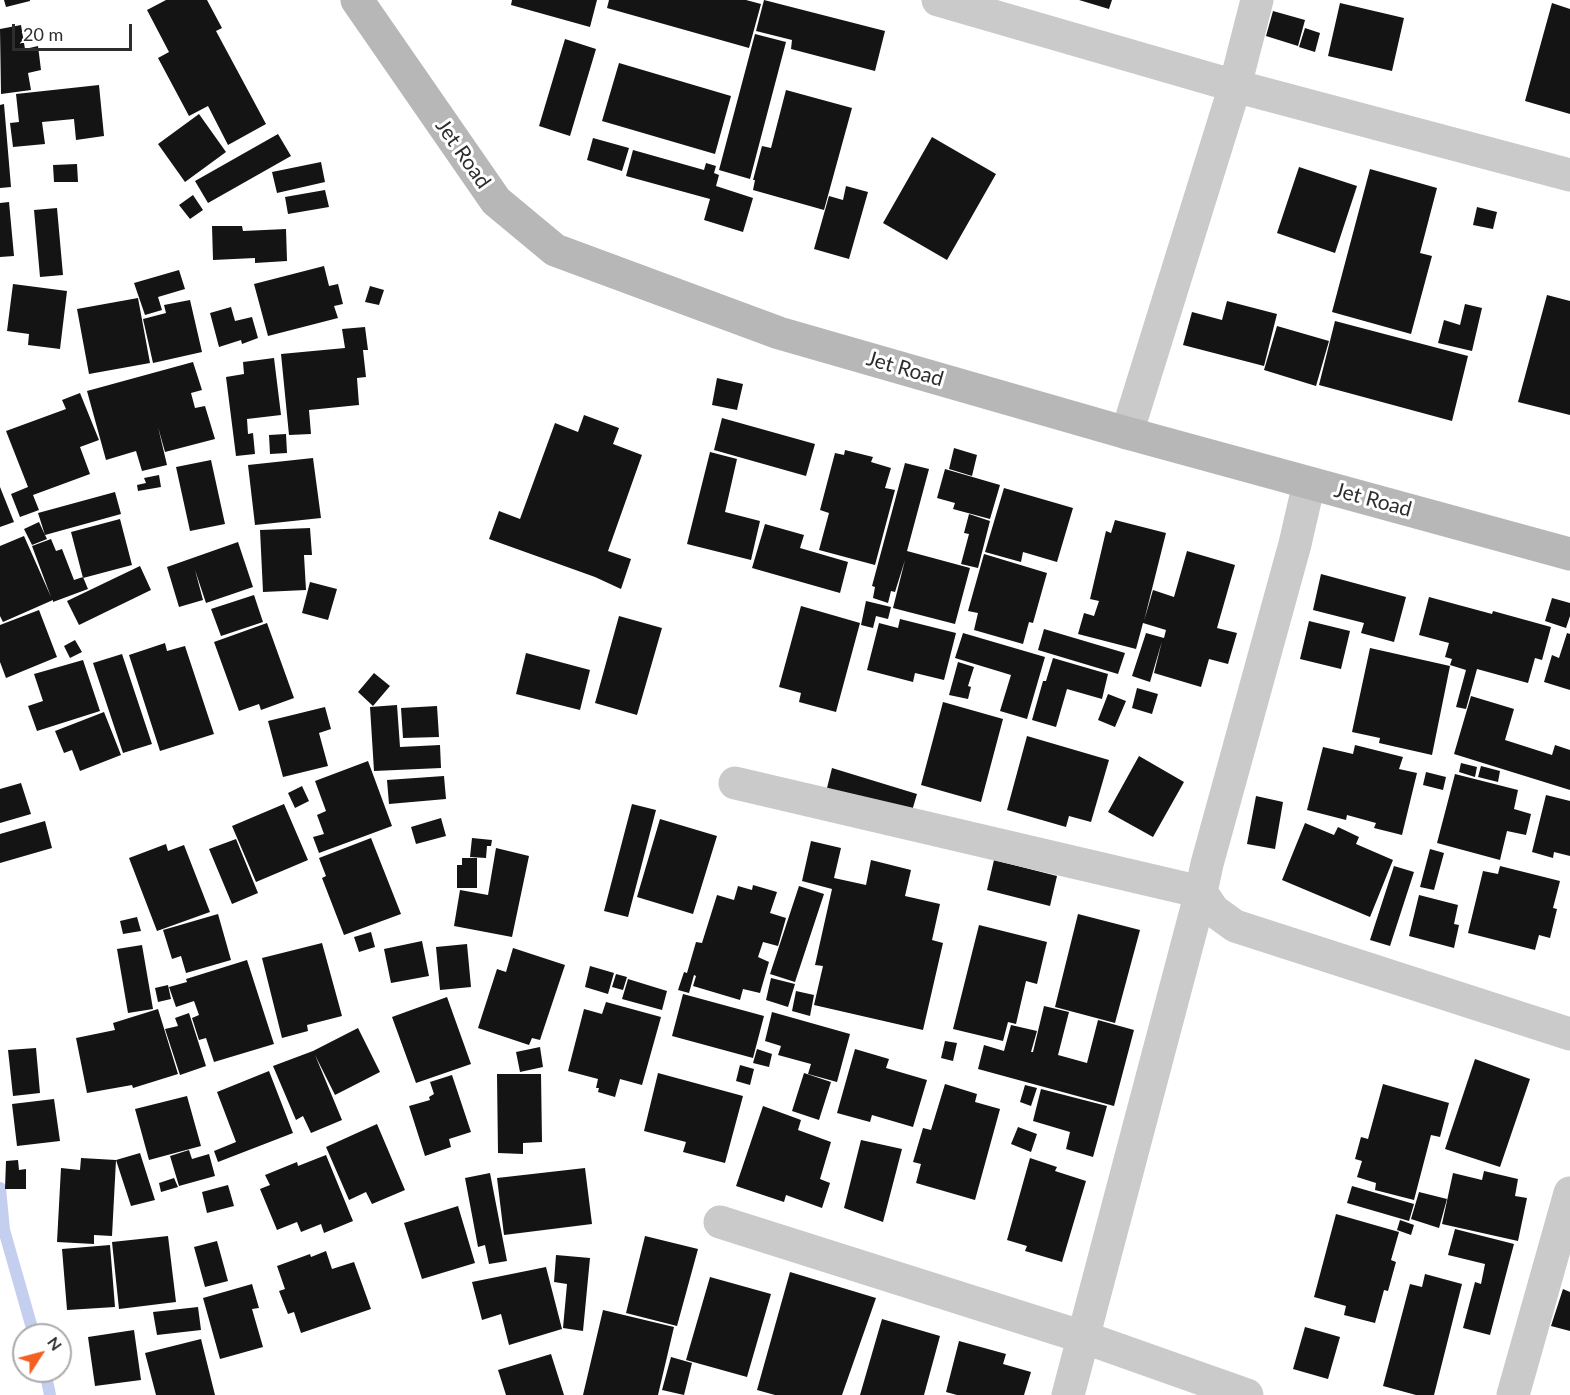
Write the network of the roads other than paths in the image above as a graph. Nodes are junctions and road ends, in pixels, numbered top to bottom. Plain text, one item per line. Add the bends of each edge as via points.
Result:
1 (357, 0) edge
2 (938, 0) edge
3 (1257, 0) edge
4 (1235, 86) junction
5 (1570, 175) edge
6 (1127, 433) junction
7 (1309, 483) junction
8 (1570, 554) edge
9 (735, 783) dead end
10 (1201, 892) junction
11 (1570, 1034) edge
12 (1570, 1193) edge
13 (720, 1222) dead end
14 (1083, 1337) junction
15 (1068, 1395) edge
16 (1247, 1395) edge
17 (1513, 1395) edge

1 - 6 main road, Jet Road via 496,201 555,249 779,333
2 - 4 street
3 - 4 street
4 - 5 street
4 - 6 street
6 - 7 main road, Jet Road
7 - 8 main road, Jet Road
7 - 10 street
9 - 10 street
10 - 11 street via 1213,910 1235,926
10 - 14 street
12 - 17 street
13 - 14 street
14 - 15 street
14 - 16 street

